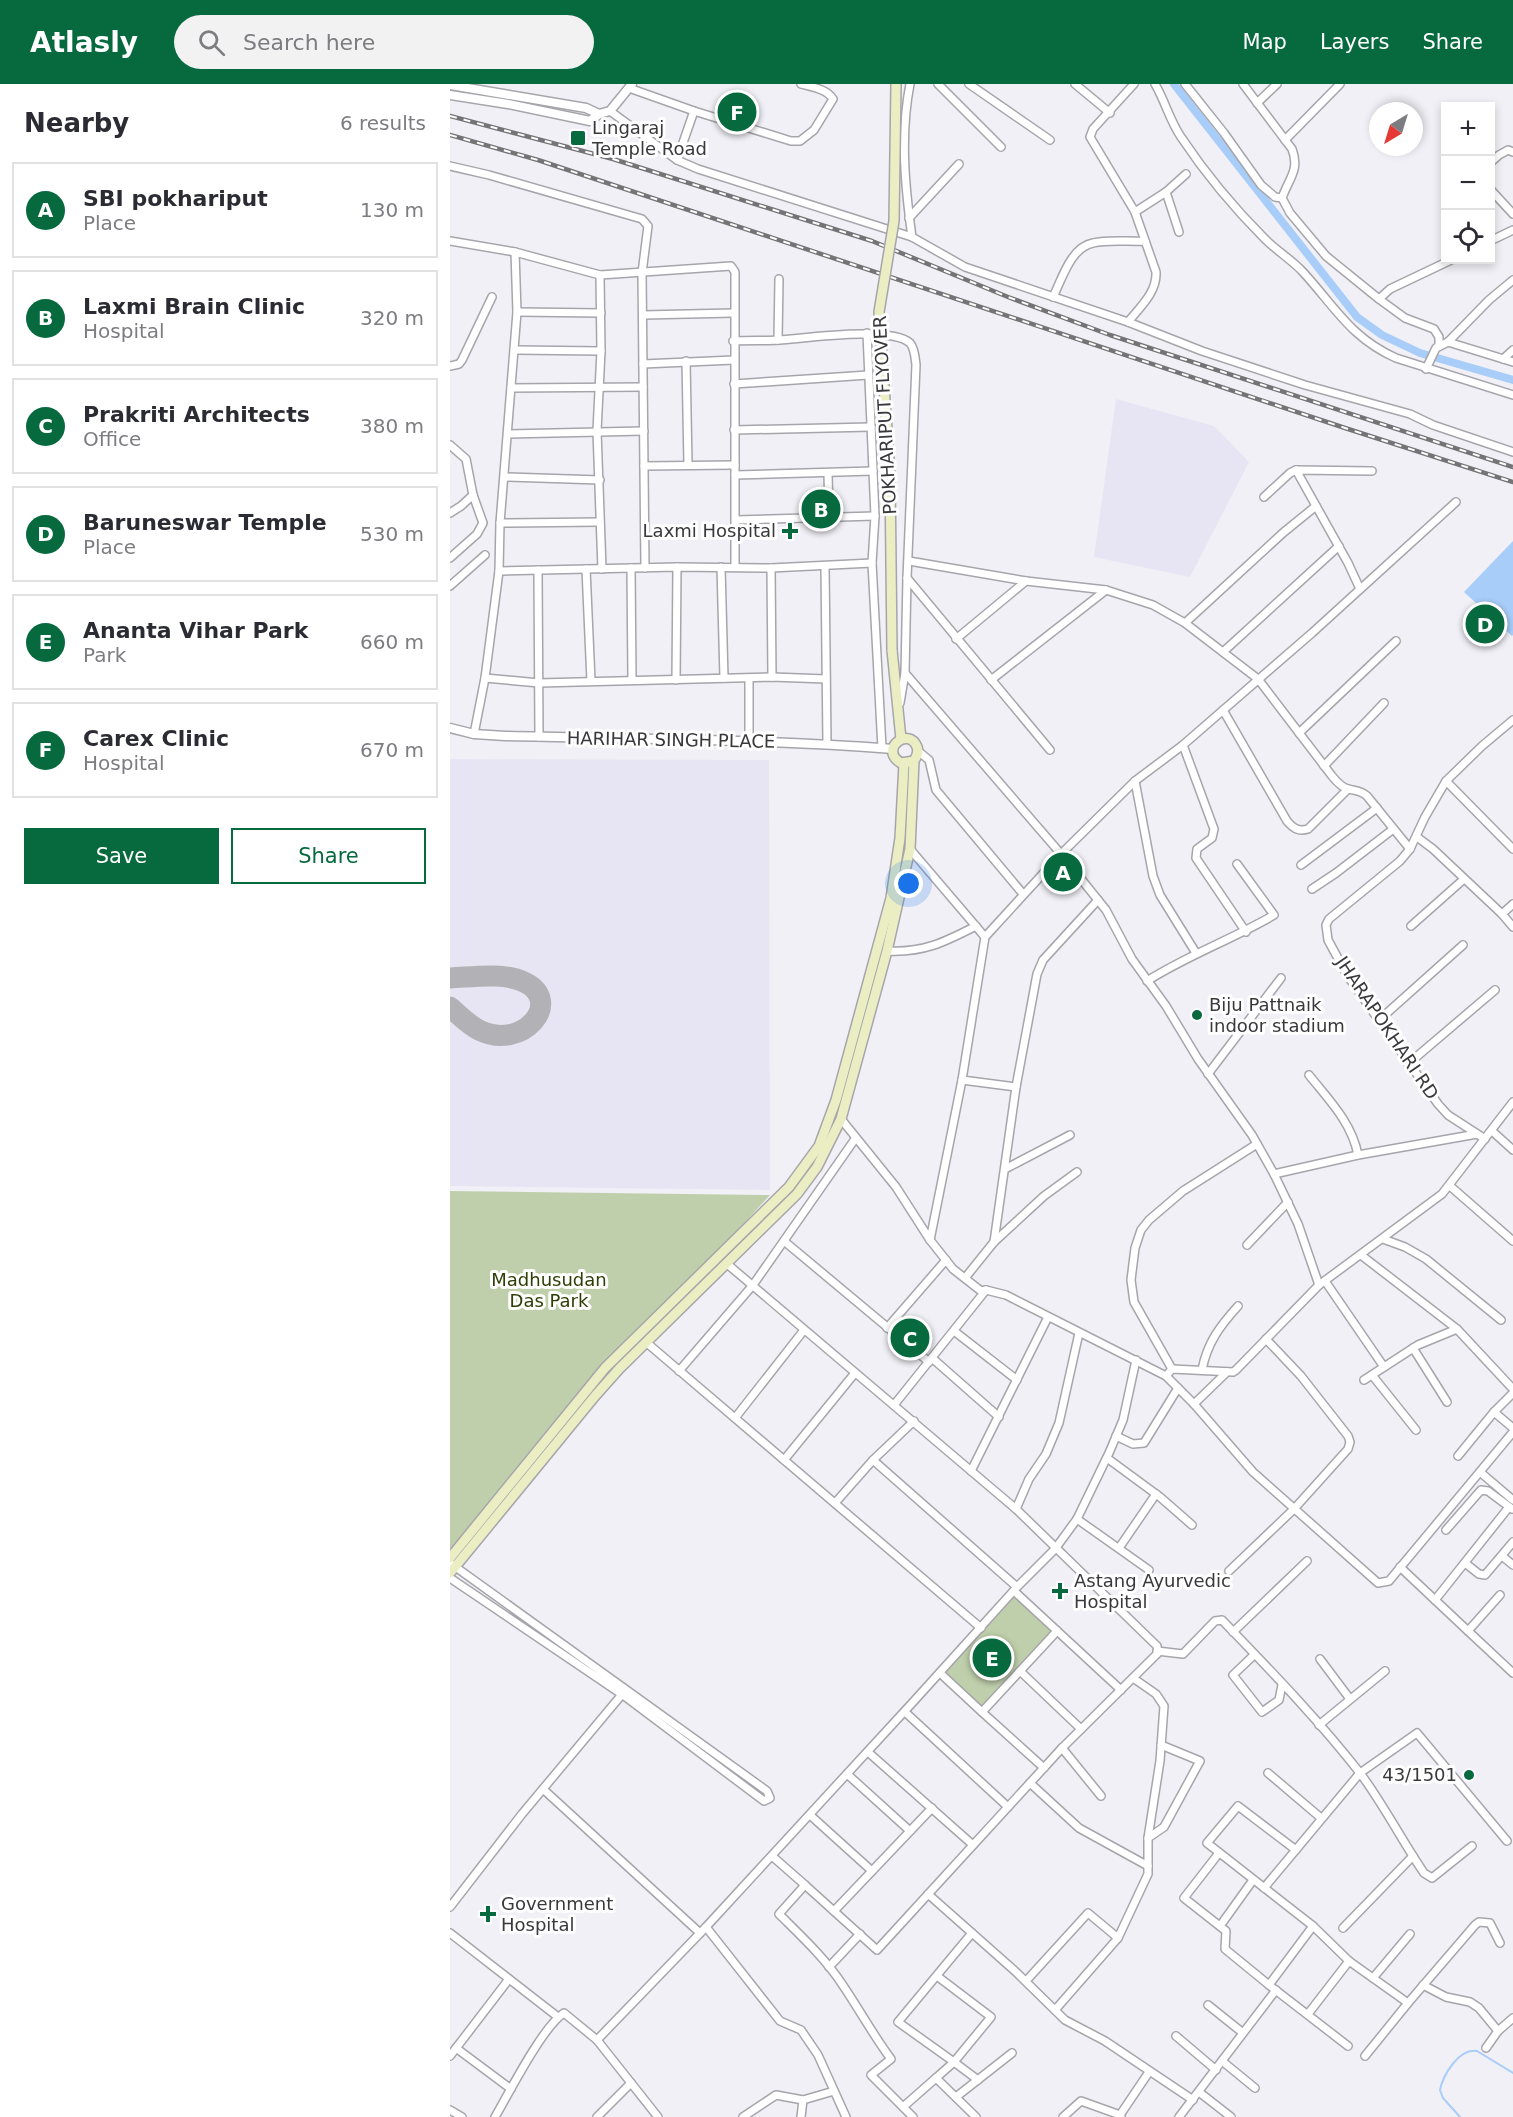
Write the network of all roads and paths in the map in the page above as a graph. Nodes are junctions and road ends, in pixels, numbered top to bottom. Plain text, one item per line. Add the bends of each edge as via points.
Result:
1 (801, 84) edge
2 (896, 84) edge
3 (910, 84) edge
4 (938, 84) edge
5 (969, 84) edge
6 (1075, 84) edge
7 (1134, 84) edge
8 (1155, 84) edge
9 (1185, 84) edge
10 (1243, 84) edge
11 (1277, 84) edge
12 (1340, 84) edge
13 (450, 86) edge
14 (631, 86) edge
15 (450, 95) edge
16 (1257, 103) junction
17 (609, 111) junction
18 (694, 111) junction
19 (1110, 113) junction
20 (598, 114) junction
21 (1050, 140) dead end
22 (1285, 140) junction
23 (1001, 147) dead end
24 (1513, 152) edge
25 (1495, 159) edge
26 (677, 160) junction
27 (959, 164) dead end
28 (450, 166) edge
29 (1186, 174) dead end
30 (1166, 192) junction
31 (1495, 194) edge
32 (1282, 198) junction
33 (1135, 212) junction
34 (1513, 214) edge
35 (909, 218) junction
36 (1513, 230) edge
37 (1179, 232) dead end
38 (912, 237) junction
39 (1495, 239) edge
40 (450, 241) edge
41 (1145, 241) junction
42 (515, 252) junction
43 (1443, 264) edge
44 (642, 273) junction
45 (600, 275) junction
46 (779, 279) dead end
47 (1513, 280) edge
48 (492, 297) dead end
49 (1053, 297) junction
50 (1379, 300) junction
51 (518, 312) junction
52 (601, 313) junction
53 (733, 313) junction
54 (643, 315) junction
55 (1128, 322) junction
56 (867, 333) junction
57 (778, 340) junction
58 (734, 341) junction
59 (1448, 342) junction
60 (1437, 347) junction
61 (515, 350) junction
62 (1513, 350) edge
63 (601, 351) junction
64 (1503, 359) junction
65 (734, 360) junction
66 (686, 361) junction
67 (1513, 362) edge
68 (643, 364) junction
69 (450, 366) edge
70 (1427, 367) junction
71 (868, 375) junction
72 (734, 384) junction
73 (598, 387) junction
74 (643, 387) junction
75 (512, 388) junction
76 (1513, 395) edge
77 (871, 427) junction
78 (644, 430) junction
79 (734, 430) junction
80 (597, 431) junction
81 (508, 434) junction
82 (450, 445) edge
83 (1513, 452) edge
84 (688, 465) junction
85 (735, 465) junction
86 (644, 466) junction
87 (873, 471) junction
88 (1296, 471) junction
89 (1372, 471) dead end
90 (828, 472) junction
91 (735, 475) junction
92 (505, 477) junction
93 (600, 480) junction
94 (473, 495) junction
95 (1264, 497) dead end
96 (1456, 502) dead end
97 (1316, 506) junction
98 (450, 513) edge
99 (875, 516) junction
100 (829, 517) junction
101 (736, 520) junction
102 (600, 522) junction
103 (500, 523) junction
104 (1339, 546) junction
105 (485, 555) dead end
106 (450, 558) edge
107 (909, 561) junction
108 (872, 563) junction
109 (825, 566) junction
110 (677, 567) junction
111 (721, 567) junction
112 (735, 567) junction
113 (631, 568) junction
114 (645, 568) junction
115 (771, 568) junction
116 (586, 569) junction
117 (602, 569) junction
118 (538, 570) junction
119 (499, 571) junction
120 (907, 578) junction
121 (1026, 581) junction
122 (450, 586) edge
123 (1360, 589) junction
124 (1107, 590) junction
125 (1185, 623) junction
126 (956, 639) junction
127 (1396, 641) dead end
128 (1223, 652) junction
129 (906, 673) junction
130 (772, 677) junction
131 (485, 678) junction
132 (724, 678) junction
133 (749, 678) junction
134 (826, 679) junction
135 (632, 680) junction
136 (676, 680) junction
137 (991, 680) junction
138 (1258, 680) junction
139 (591, 681) junction
140 (538, 683) junction
141 (1384, 703) dead end
142 (1223, 710) junction
143 (898, 712) junction
144 (1513, 720) edge
145 (450, 728) edge
146 (1299, 733) junction
147 (474, 734) junction
148 (539, 737) junction
149 (900, 740) junction
150 (750, 741) junction
151 (827, 744) junction
152 (1182, 745) junction
153 (882, 748) junction
154 (893, 749) junction
155 (1050, 750) dead end
156 (918, 751) junction
157 (914, 761) junction
158 (904, 764) junction
159 (1324, 766) junction
160 (1135, 781) junction
161 (1446, 781) junction
162 (1348, 789) junction
163 (1377, 808) junction
164 (1392, 830) junction
165 (1417, 837) junction
166 (910, 849) junction
167 (1410, 849) junction
168 (1513, 849) edge
169 (1061, 854) junction
170 (1237, 864) dead end
171 (1301, 865) dead end
172 (1464, 879) junction
173 (1312, 889) dead end
174 (1023, 894) junction
175 (1098, 900) junction
176 (1513, 904) edge
177 (1502, 914) junction
178 (976, 926) junction
179 (1411, 926) dead end
180 (1513, 927) edge
181 (1246, 932) junction
182 (985, 937) junction
183 (1463, 945) dead end
184 (887, 951) junction
185 (1196, 953) junction
186 (1281, 978) dead end
187 (1147, 981) junction
188 (1495, 990) dead end
189 (1378, 1021) junction
190 (1408, 1064) junction
191 (1208, 1074) junction
192 (1309, 1075) dead end
193 (962, 1080) junction
194 (1016, 1087) junction
195 (1513, 1102) edge
196 (841, 1119) junction
197 (1492, 1131) junction
198 (1477, 1134) junction
199 (1071, 1135) dead end
200 (855, 1139) junction
201 (1485, 1139) junction
202 (1257, 1144) junction
203 (1513, 1149) edge
204 (1358, 1155) junction
205 (1005, 1169) junction
206 (1077, 1172) dead end
207 (1275, 1174) junction
208 (1450, 1186) junction
209 (1288, 1202) junction
210 (1383, 1239) junction
211 (930, 1240) junction
212 (784, 1241) junction
213 (1513, 1241) edge
214 (994, 1242) junction
215 (1247, 1245) dead end
216 (1361, 1255) junction
217 (946, 1260) junction
218 (726, 1263) junction
219 (965, 1278) junction
220 (1322, 1283) junction
221 (753, 1285) junction
222 (986, 1290) junction
223 (1238, 1306) dead end
224 (1048, 1317) junction
225 (1501, 1320) dead end
226 (887, 1328) junction
227 (1457, 1329) junction
228 (804, 1330) junction
229 (954, 1331) junction
230 (1079, 1333) junction
231 (1266, 1339) junction
232 (646, 1342) junction
233 (1413, 1348) junction
234 (930, 1360) junction
235 (1136, 1360) junction
236 (1384, 1367) junction
237 (1172, 1369) junction
238 (1202, 1370) junction
239 (679, 1371) junction
240 (1227, 1372) junction
241 (855, 1373) junction
242 (1372, 1375) junction
243 (1166, 1376) junction
244 (1017, 1380) junction
245 (1364, 1380) dead end
246 (1178, 1388) junction
247 (1513, 1391) edge
248 (1447, 1402) dead end
249 (1194, 1404) junction
250 (894, 1405) junction
251 (1494, 1412) junction
252 (999, 1417) junction
253 (735, 1418) junction
254 (914, 1421) junction
255 (1513, 1428) edge
256 (1416, 1430) dead end
257 (1513, 1432) edge
258 (1116, 1436) junction
259 (1458, 1456) dead end
260 (1107, 1458) junction
261 (784, 1460) junction
262 (873, 1460) junction
263 (971, 1471) junction
264 (1479, 1472) junction
265 (1156, 1494) junction
266 (835, 1503) junction
267 (1512, 1506) edge
268 (1016, 1509) junction
269 (1294, 1509) junction
270 (1077, 1519) junction
271 (1192, 1525) dead end
272 (1446, 1530) dead end
273 (1513, 1542) edge
274 (1119, 1548) junction
275 (1055, 1549) junction
276 (1502, 1556) junction
277 (1307, 1561) dead end
278 (1465, 1563) junction
279 (451, 1565) edge
280 (1513, 1565) edge
281 (1400, 1567) junction
282 (1149, 1570) dead end
283 (1229, 1571) dead end
284 (450, 1578) edge
285 (1015, 1589) junction
286 (1500, 1595) dead end
287 (1435, 1600) junction
288 (981, 1628) junction
289 (1057, 1631) junction
290 (1468, 1631) junction
291 (1233, 1632) junction
292 (1157, 1651) junction
293 (1254, 1655) junction
294 (1320, 1659) dead end
295 (1020, 1671) junction
296 (1385, 1671) dead end
297 (940, 1673) junction
298 (1513, 1673) edge
299 (1133, 1678) junction
300 (1282, 1685) junction
301 (1120, 1690) junction
302 (625, 1692) junction
303 (1350, 1699) junction
304 (905, 1712) junction
305 (982, 1712) junction
306 (1319, 1725) junction
307 (1081, 1729) junction
308 (1161, 1745) junction
309 (1062, 1748) junction
310 (868, 1752) junction
311 (1044, 1767) junction
312 (1268, 1773) dead end
313 (1360, 1773) junction
314 (847, 1774) junction
315 (1030, 1783) junction
316 (543, 1789) junction
317 (1101, 1796) dead end
318 (1008, 1807) junction
319 (932, 1808) junction
320 (810, 1815) junction
321 (1321, 1818) junction
322 (910, 1831) junction
323 (1148, 1838) junction
324 (1506, 1841) dead end
325 (973, 1845) junction
326 (1472, 1846) dead end
327 (1296, 1850) junction
328 (1219, 1853) junction
329 (772, 1856) junction
330 (1413, 1857) junction
331 (1148, 1866) junction
332 (872, 1871) junction
333 (1253, 1880) junction
334 (805, 1885) junction
335 (1264, 1888) junction
336 (928, 1893) junction
337 (450, 1907) edge
338 (834, 1911) junction
339 (1220, 1926) junction
340 (1313, 1926) junction
341 (1343, 1928) dead end
342 (703, 1930) junction
343 (450, 1933) edge
344 (972, 1933) junction
345 (860, 1934) junction
346 (1410, 1934) dead end
347 (1118, 1938) junction
348 (1500, 1943) dead end
349 (1349, 1961) junction
350 (829, 1967) junction
351 (937, 1976) junction
352 (1373, 1978) junction
353 (509, 1979) junction
354 (1026, 1981) junction
355 (1423, 1985) junction
356 (1272, 1988) junction
357 (1408, 2002) junction
358 (1208, 2005) dead end
359 (1055, 2010) junction
360 (1308, 2014) junction
361 (558, 2017) junction
362 (1513, 2018) edge
363 (1498, 2031) junction
364 (1244, 2033) junction
365 (1176, 2037) dead end
366 (597, 2040) junction
367 (1348, 2046) dead end
368 (456, 2048) junction
369 (1486, 2048) dead end
370 (1012, 2053) dead end
371 (450, 2056) edge
372 (1365, 2056) dead end
373 (1222, 2061) junction
374 (954, 2062) junction
375 (1216, 2070) junction
376 (1149, 2072) junction
377 (936, 2078) junction
378 (978, 2080) junction
379 (631, 2083) junction
380 (1255, 2088) dead end
381 (511, 2089) junction
382 (834, 2091) junction
383 (1199, 2092) junction
384 (956, 2097) junction
385 (803, 2100) junction
386 (1193, 2100) junction
387 (903, 2107) junction
388 (450, 2110) edge
389 (1120, 2116) edge
390 (462, 2117) edge
391 (495, 2117) edge
392 (597, 2117) edge
393 (658, 2117) edge
394 (743, 2117) edge
395 (801, 2117) edge
396 (846, 2117) edge
397 (913, 2117) edge
398 (976, 2117) edge
399 (1063, 2117) edge
400 (1179, 2117) edge
401 (1231, 2117) edge

1 - 18 street via 824,91 833,99 814,130 800,141
2 - 143 main road, POKHARIPUT FLYOVER, bridge via 894,221 879,312 890,474 892,650
3 - 35 street via 903,155
4 - 23 street
5 - 21 street
6 - 19 street
7 - 19 street
8 - 70 street via 1181,138 1263,237 1301,270 1350,328 1387,355
9 - 32 street via 1261,185
10 - 16 street
11 - 16 street
12 - 22 street
13 - 20 street via 586,108
14 - 17 street
14 - 18 street
15 - 20 street via 590,121
16 - 22 street
17 - 20 street
17 - 26 street
18 - 26 street
19 - 33 street via 1090,137
22 - 32 street via 1296,166
24 - 25 street via 1504,151
26 - 38 street
27 - 35 street
28 - 44 street via 642,219 649,231
29 - 30 street
30 - 33 street
30 - 37 street
31 - 34 street
32 - 50 street via 1326,256
33 - 41 street
35 - 38 street
36 - 39 street
38 - 49 street via 965,267
40 - 42 street
41 - 49 street via 1085,246 1070,261
41 - 55 street via 1156,282
42 - 45 street
42 - 51 street
43 - 50 street via 1390,289
44 - 45 street
44 - 53 street via 731,266 735,272
44 - 54 street
45 - 52 street
46 - 57 street
47 - 59 street
48 - 69 street via 462,360
49 - 55 street
50 - 60 street via 1406,318 1434,329 1439,337
51 - 52 street
51 - 61 street
52 - 63 street
53 - 54 street
53 - 58 street
54 - 68 street
55 - 83 street via 1202,351 1410,414
56 - 57 street
56 - 71 street
56 - 107 street via 903,339 914,351
57 - 58 street
58 - 65 street
59 - 60 street
59 - 64 street
60 - 70 street
61 - 63 street
61 - 75 street
62 - 64 street
63 - 73 street
64 - 67 street
65 - 66 street
65 - 72 street
66 - 68 street
66 - 84 street
68 - 74 street
70 - 76 street
71 - 72 street
71 - 77 street
72 - 79 street
73 - 74 street
73 - 75 street
73 - 80 street
74 - 78 street
75 - 81 street
77 - 79 street
77 - 87 street
78 - 80 street
78 - 86 street
79 - 85 street
80 - 81 street
80 - 93 street
81 - 92 street
82 - 94 street via 466,459
84 - 85 street
84 - 86 street
85 - 91 street
86 - 114 street
87 - 90 street
87 - 99 street
88 - 89 street
88 - 95 street
88 - 97 street
90 - 91 street
90 - 100 street
91 - 101 street
92 - 93 street
92 - 103 street
93 - 102 street
94 - 98 street
94 - 106 street via 482,528
96 - 123 street
97 - 104 street
97 - 125 street
99 - 100 street
99 - 108 street
100 - 101 street
101 - 112 street
102 - 103 street
102 - 117 street
103 - 119 street
104 - 123 street
104 - 128 street
105 - 122 street
107 - 120 street
107 - 121 street
108 - 109 street
108 - 153 street
109 - 115 street
109 - 134 street
110 - 111 street
110 - 114 street
110 - 136 street
111 - 112 street
111 - 132 street
112 - 115 street
113 - 114 street
113 - 117 street
113 - 135 street
115 - 130 street
116 - 117 street
116 - 118 street
116 - 139 street
118 - 119 street
118 - 140 street
119 - 131 street
120 - 126 street
120 - 129 street
121 - 124 street
121 - 126 street
123 - 138 street
124 - 125 street via 1153,605
124 - 137 street
125 - 128 street
126 - 137 street
127 - 146 street
128 - 138 street
129 - 143 street
129 - 169 street
130 - 133 street
130 - 134 street
131 - 140 street
131 - 147 street
132 - 133 street
132 - 136 street
133 - 150 street
134 - 151 street
135 - 136 street
135 - 139 street
137 - 155 street
138 - 142 street
138 - 146 street
139 - 140 street
140 - 148 street
141 - 159 street
142 - 152 street
142 - 162 street via 1294,829 1308,829
143 - 149 main road, POKHARIPUT FLYOVER
144 - 161 street, JHARAPOKHARI RD
145 - 147 street, HARIHAR SINGH PLACE
146 - 159 street
147 - 148 street, HARIHAR SINGH PLACE
148 - 150 street, HARIHAR SINGH PLACE
149 - 154 main road
149 - 156 main road via 913,741
150 - 151 street, HARIHAR SINGH PLACE
151 - 153 street, HARIHAR SINGH PLACE
152 - 160 street
152 - 181 street via 1214,829 1209,841 1197,849 1196,858
153 - 154 street, HARIHAR SINGH PLACE
154 - 158 main road via 894,758
156 - 157 main road
156 - 174 street via 928,760 936,790
157 - 158 main road
157 - 166 main road
158 - 279 main road via 900,838 891,898 836,1100 819,1146 789,1187 605,1368
159 - 162 street
160 - 169 street
160 - 185 street via 1160,896
161 - 165 street, JHARAPOKHARI RD
161 - 168 street
162 - 163 street via 1361,791
163 - 164 street
163 - 171 street
164 - 167 street
164 - 173 street
165 - 167 street, JHARAPOKHARI RD
165 - 172 street
166 - 178 street
166 - 184 main road
167 - 189 street, JHARAPOKHARI RD via 1326,925 1328,940
169 - 174 street
169 - 175 street
170 - 181 street via 1274,915
172 - 177 street
172 - 179 street
174 - 182 street
175 - 187 street
175 - 194 street via 1043,960
176 - 177 street
177 - 180 street
178 - 182 street
178 - 184 street via 932,947
181 - 185 street
182 - 193 street
183 - 189 street
184 - 196 main road
185 - 187 street
186 - 191 street
187 - 191 street
188 - 190 street
189 - 190 street, JHARAPOKHARI RD
190 - 198 street, JHARAPOKHARI RD via 1448,1115
191 - 202 street
192 - 204 street via 1350,1127
193 - 194 street
193 - 211 street
194 - 205 street
195 - 197 street
196 - 200 street
196 - 218 main road via 818,1167 798,1194
197 - 201 street
197 - 203 street
198 - 201 street, JHARAPOKHARI RD
198 - 204 street
199 - 205 street
200 - 211 street via 896,1187
200 - 212 street
201 - 208 street
202 - 207 street
202 - 237 street via 1183,1191 1141,1230 1131,1280 1134,1302
204 - 207 street
205 - 214 street
206 - 214 street
207 - 209 street
208 - 210 street
208 - 213 street
209 - 215 street
209 - 220 street
210 - 216 street
210 - 225 street via 1426,1259
211 - 217 street
212 - 221 street
212 - 226 street
214 - 219 street
216 - 220 street
216 - 227 street
217 - 219 street
217 - 226 street
218 - 221 street
218 - 232 main road
219 - 222 street via 981,1291
220 - 231 street
220 - 236 street
221 - 228 street
221 - 239 street
222 - 224 street via 1006,1295
222 - 229 street
223 - 238 street via 1210,1342
224 - 230 street
224 - 244 street
226 - 234 street
227 - 233 street
227 - 247 street
228 - 241 street
228 - 253 street
229 - 234 street
229 - 244 street
230 - 235 street
230 - 268 street via 1059,1423
231 - 240 street via 1236,1370
231 - 269 street via 1350,1442
232 - 239 street
232 - 279 main road via 594,1396
233 - 236 street
233 - 248 street
234 - 250 street
234 - 252 street
235 - 243 street
235 - 258 street
236 - 242 street
237 - 238 street
237 - 243 street
238 - 240 street
239 - 253 street
240 - 249 street
241 - 250 street
241 - 261 street
242 - 245 street
242 - 256 street
243 - 246 street
244 - 252 street
246 - 249 street
246 - 258 street via 1144,1443 1133,1444
247 - 251 street
249 - 269 street via 1253,1472
250 - 254 street
251 - 255 street
251 - 259 street
252 - 263 street
253 - 261 street
254 - 262 street
254 - 263 street
257 - 264 street
258 - 260 street
260 - 265 street
260 - 270 street
261 - 266 street
262 - 266 street
262 - 285 street
263 - 268 street
264 - 267 street
264 - 281 street
265 - 271 street
265 - 274 street
266 - 288 street
267 - 272 street via 1481,1490
267 - 278 street
268 - 275 street
269 - 281 street via 1378,1583 1389,1581
269 - 283 street
270 - 274 street
270 - 275 street
273 - 276 street
274 - 282 street
275 - 285 street
275 - 292 street
276 - 278 street via 1485,1575
276 - 280 street
277 - 291 street
278 - 287 street
279 - 302 street
281 - 287 street
284 - 302 street
285 - 288 street
285 - 289 street
286 - 290 street
287 - 290 street
288 - 297 street
289 - 295 street
289 - 301 street
290 - 298 street
291 - 292 street via 1222,1620 1215,1621 1183,1654
291 - 293 street
292 - 299 street
293 - 300 street
293 - 300 street via 1233,1675 1262,1712 1279,1700
294 - 303 street
295 - 305 street
295 - 307 street
296 - 303 street
297 - 304 street
297 - 305 street
299 - 301 street
299 - 308 street via 1156,1694 1164,1706
300 - 306 street
301 - 307 street
302 - 302 street via 767,1791 770,1798 764,1801
302 - 316 street
303 - 306 street
304 - 310 street
304 - 318 street
305 - 311 street
306 - 313 street
307 - 309 street
308 - 323 street
308 - 323 street via 1200,1761 1164,1827
309 - 311 street
309 - 317 street
310 - 314 street
310 - 319 street
311 - 315 street
312 - 321 street
313 - 321 street
313 - 324 street via 1417,1733
313 - 330 street
314 - 320 street
314 - 322 street
315 - 318 street
315 - 331 street via 1079,1828
316 - 337 street
316 - 342 street
318 - 325 street
319 - 322 street
319 - 325 street
320 - 329 street
320 - 332 street
321 - 327 street
322 - 332 street
323 - 331 street
325 - 336 street
326 - 330 street via 1432,1878
327 - 328 street via 1238,1806 1207,1843
327 - 335 street
328 - 333 street
328 - 339 street via 1184,1898
329 - 334 street
329 - 342 street
330 - 341 street
331 - 347 street via 1148,1874
332 - 338 street
333 - 335 street
333 - 339 street
334 - 338 street
334 - 350 street via 778,1914
335 - 340 street
336 - 344 street
336 - 345 street via 877,1950
338 - 345 street
339 - 356 street via 1226,1931 1225,1949
340 - 349 street
340 - 356 street
342 - 366 street
342 - 382 street via 780,2021 801,2030 818,2055
343 - 353 street
344 - 351 street
344 - 354 street
345 - 350 street
346 - 352 street
347 - 354 street via 1088,1913
347 - 359 street
348 - 355 street via 1490,1923 1479,1922
349 - 352 street
349 - 360 street
350 - 387 street via 891,2059 871,2075
351 - 374 street via 991,2017
351 - 374 street via 898,2022
352 - 357 street
353 - 361 street
353 - 368 street
354 - 359 street
355 - 357 street
355 - 363 street via 1446,1997 1470,2002
356 - 360 street
356 - 364 street
357 - 372 street
358 - 364 street
359 - 376 street
360 - 367 street
361 - 366 street via 568,2015
361 - 381 street
362 - 363 street
363 - 369 street
364 - 373 street
365 - 375 street
366 - 379 street
368 - 371 street
368 - 381 street
370 - 378 street
373 - 375 street
373 - 380 street
374 - 377 street
374 - 378 street
375 - 383 street
376 - 386 street
376 - 389 street
377 - 384 street
377 - 387 street
378 - 384 street
379 - 392 street
379 - 393 street
381 - 391 street
382 - 385 street
382 - 396 street
383 - 386 street
383 - 401 street
384 - 398 street
385 - 394 street via 776,2095
385 - 395 street
386 - 400 street
387 - 397 street
388 - 390 street
389 - 399 street via 1081,2102

